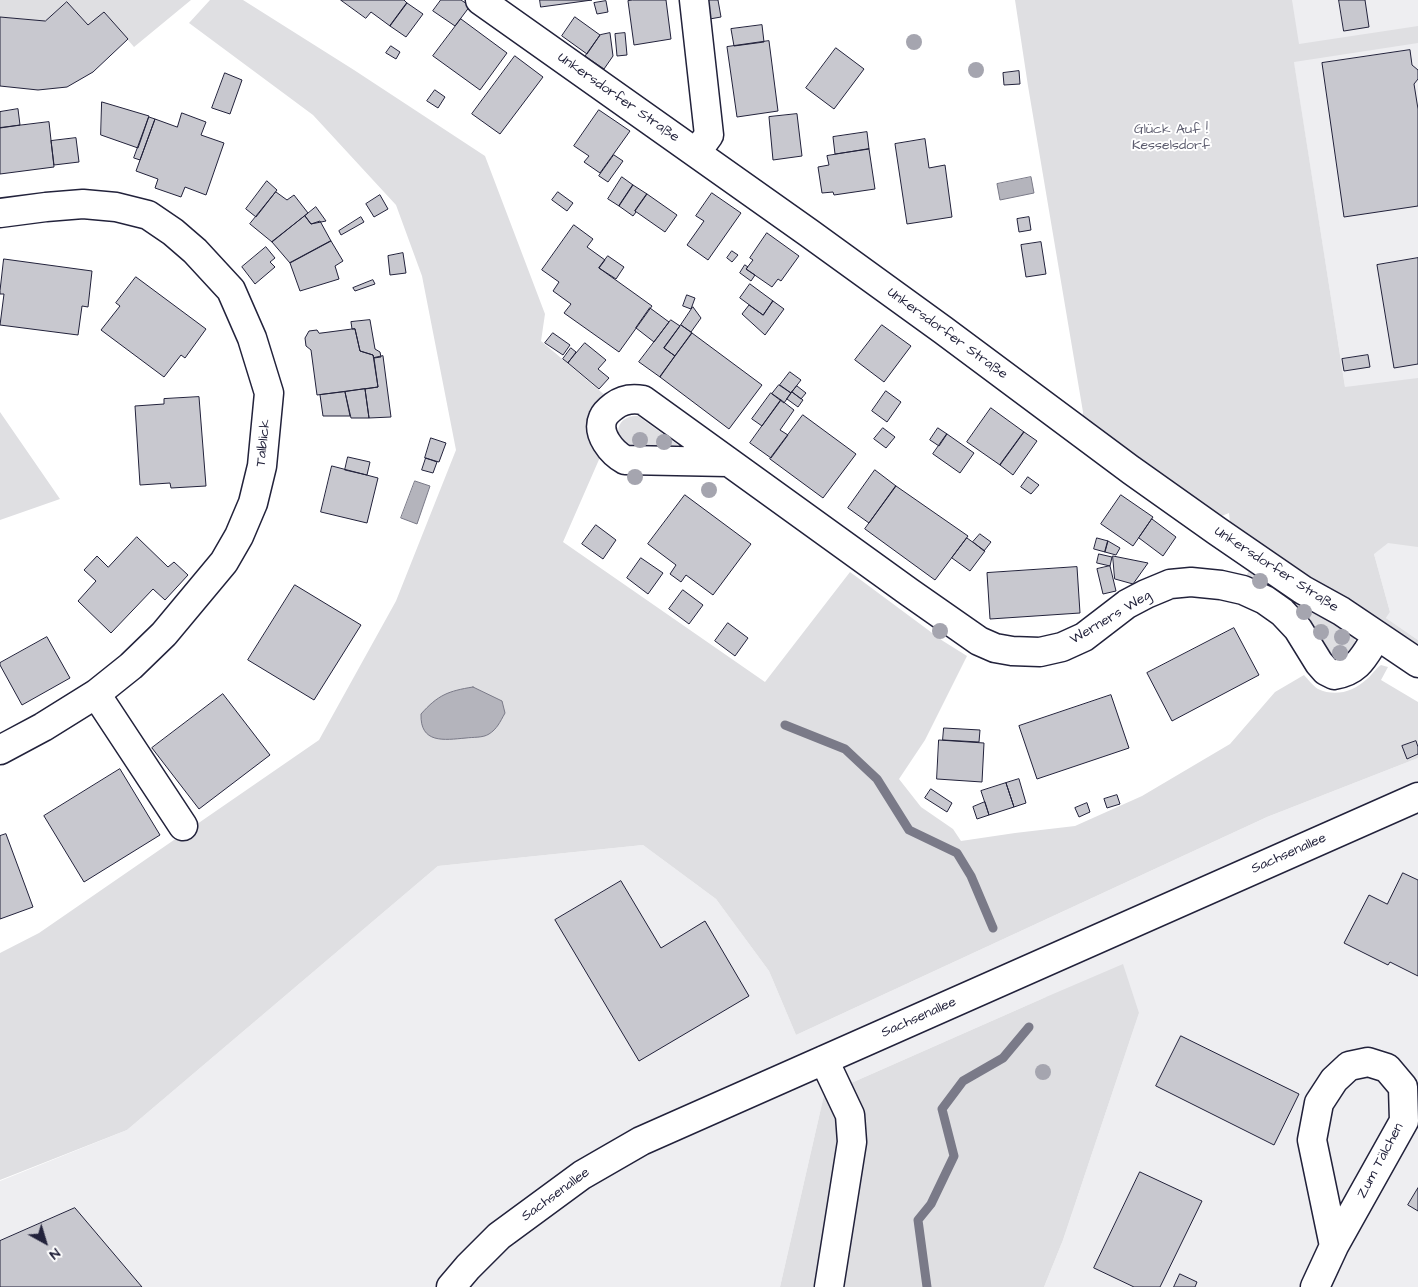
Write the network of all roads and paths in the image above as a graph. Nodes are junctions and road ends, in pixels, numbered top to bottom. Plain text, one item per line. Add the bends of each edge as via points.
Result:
1 (480, 0) edge
2 (694, 0) edge
3 (696, 153) junction
4 (0, 213) edge
5 (728, 462) dead end
6 (1377, 636) junction
7 (1418, 662) edge
8 (96, 694) junction
9 (0, 750) edge
10 (1418, 797) edge
11 (183, 826) dead end
12 (824, 1060) junction
13 (1334, 1246) junction
14 (451, 1287) edge
15 (830, 1287) edge
16 (1315, 1287) edge

1 - 3 street, Unkersdorfer Straße
2 - 3 street via 709,135
3 - 6 street, Unkersdorfer Straße via 1217,531
4 - 8 street, Talblick via 83,204 116,207 148,215 195,251 231,290 252,338 269,393 262,466 253,503 239,536 224,562 164,634
5 - 6 street, Werners Weg via 979,641 995,648 1040,652 1062,646 1084,637 1127,604 1146,594 1170,584 1191,582 1243,590 1265,600 1282,612 1319,663 1334,675 1351,671
6 - 7 street, Unkersdorfer Straße
8 - 9 street, Talblick
8 - 11 street
10 - 12 street, Sachsenallee
12 - 14 street, Sachsenallee via 641,1141 582,1174 499,1236
12 - 15 street via 850,1115 852,1142
13 - 13 street, Zum Tälchen via 1404,1121 1403,1087 1387,1068 1368,1062 1349,1066 1334,1080 1319,1103 1312,1140
13 - 16 street, Zum Tälchen

